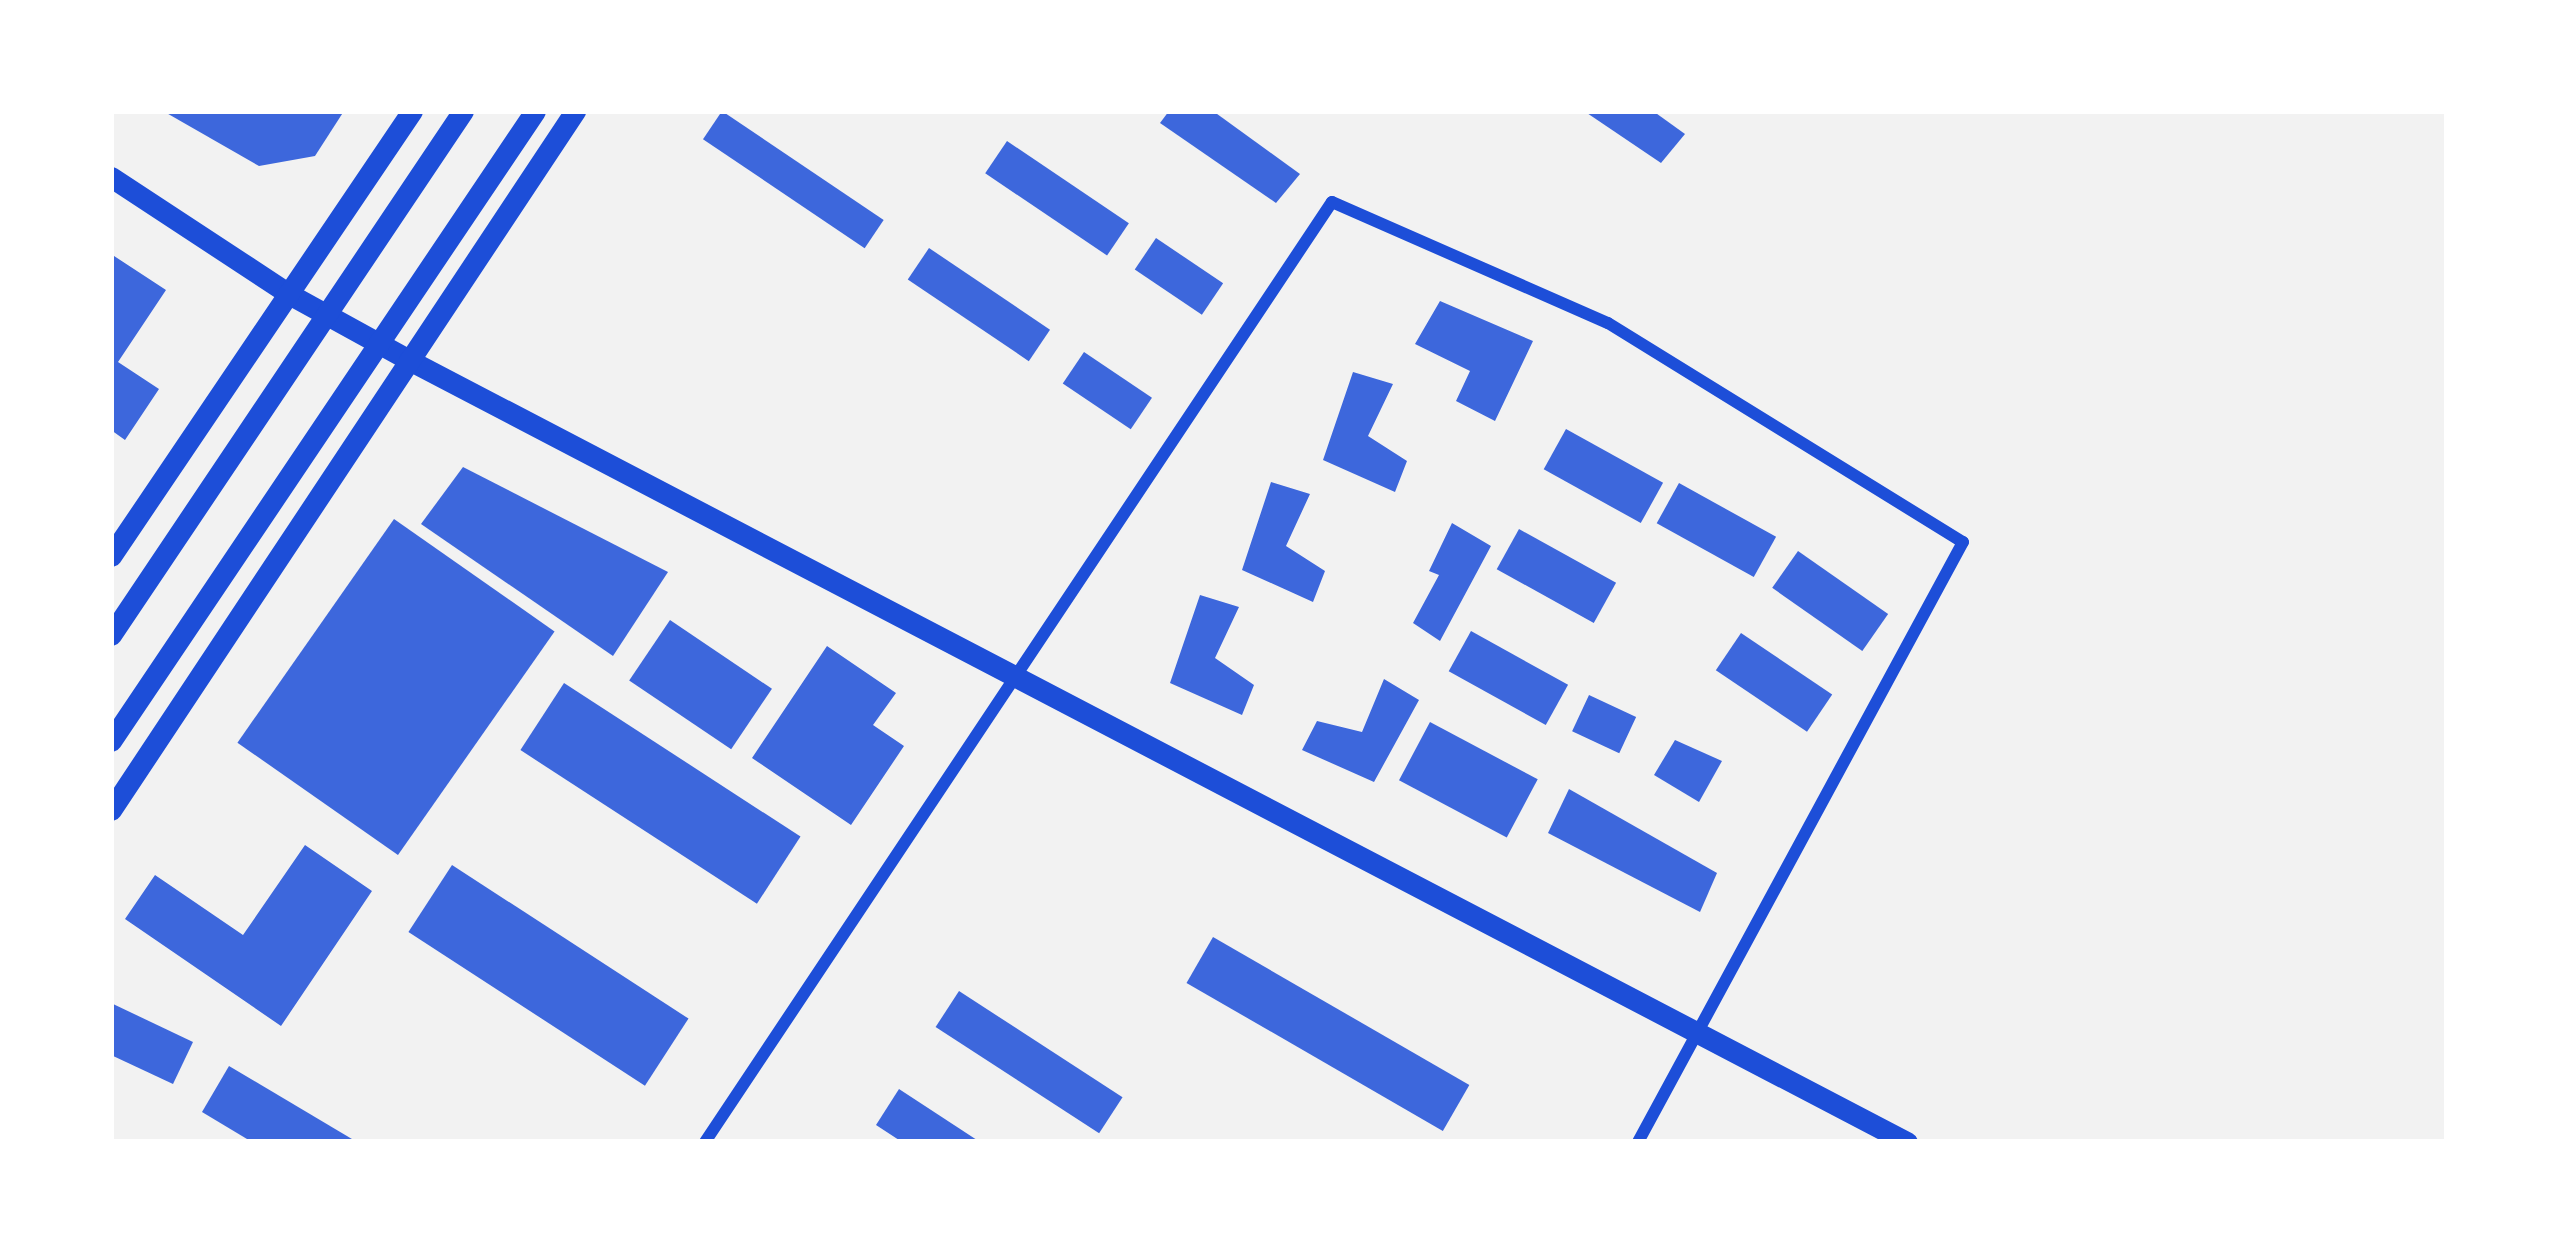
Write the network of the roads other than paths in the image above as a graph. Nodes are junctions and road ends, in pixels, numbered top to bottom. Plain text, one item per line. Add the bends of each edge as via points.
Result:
1 (412, 111) edge
2 (463, 111) edge
3 (536, 111) edge
4 (575, 111) edge
5 (111, 176) edge
6 (289, 294) junction
7 (409, 360) junction
8 (111, 556) edge
9 (111, 635) edge
10 (1020, 673) junction
11 (111, 741) edge
12 (111, 810) edge
13 (1698, 1031) junction
14 (705, 1142) edge
15 (1638, 1142) edge
16 (1907, 1142) edge

1 - 6 main road
2 - 9 main road
3 - 11 main road
4 - 7 main road
5 - 6 main road
6 - 7 main road
6 - 8 main road
7 - 10 main road
7 - 12 main road
10 - 13 main road
10 - 13 street via 1332,202 1608,323 1963,542
10 - 14 street
13 - 15 street
13 - 16 main road

